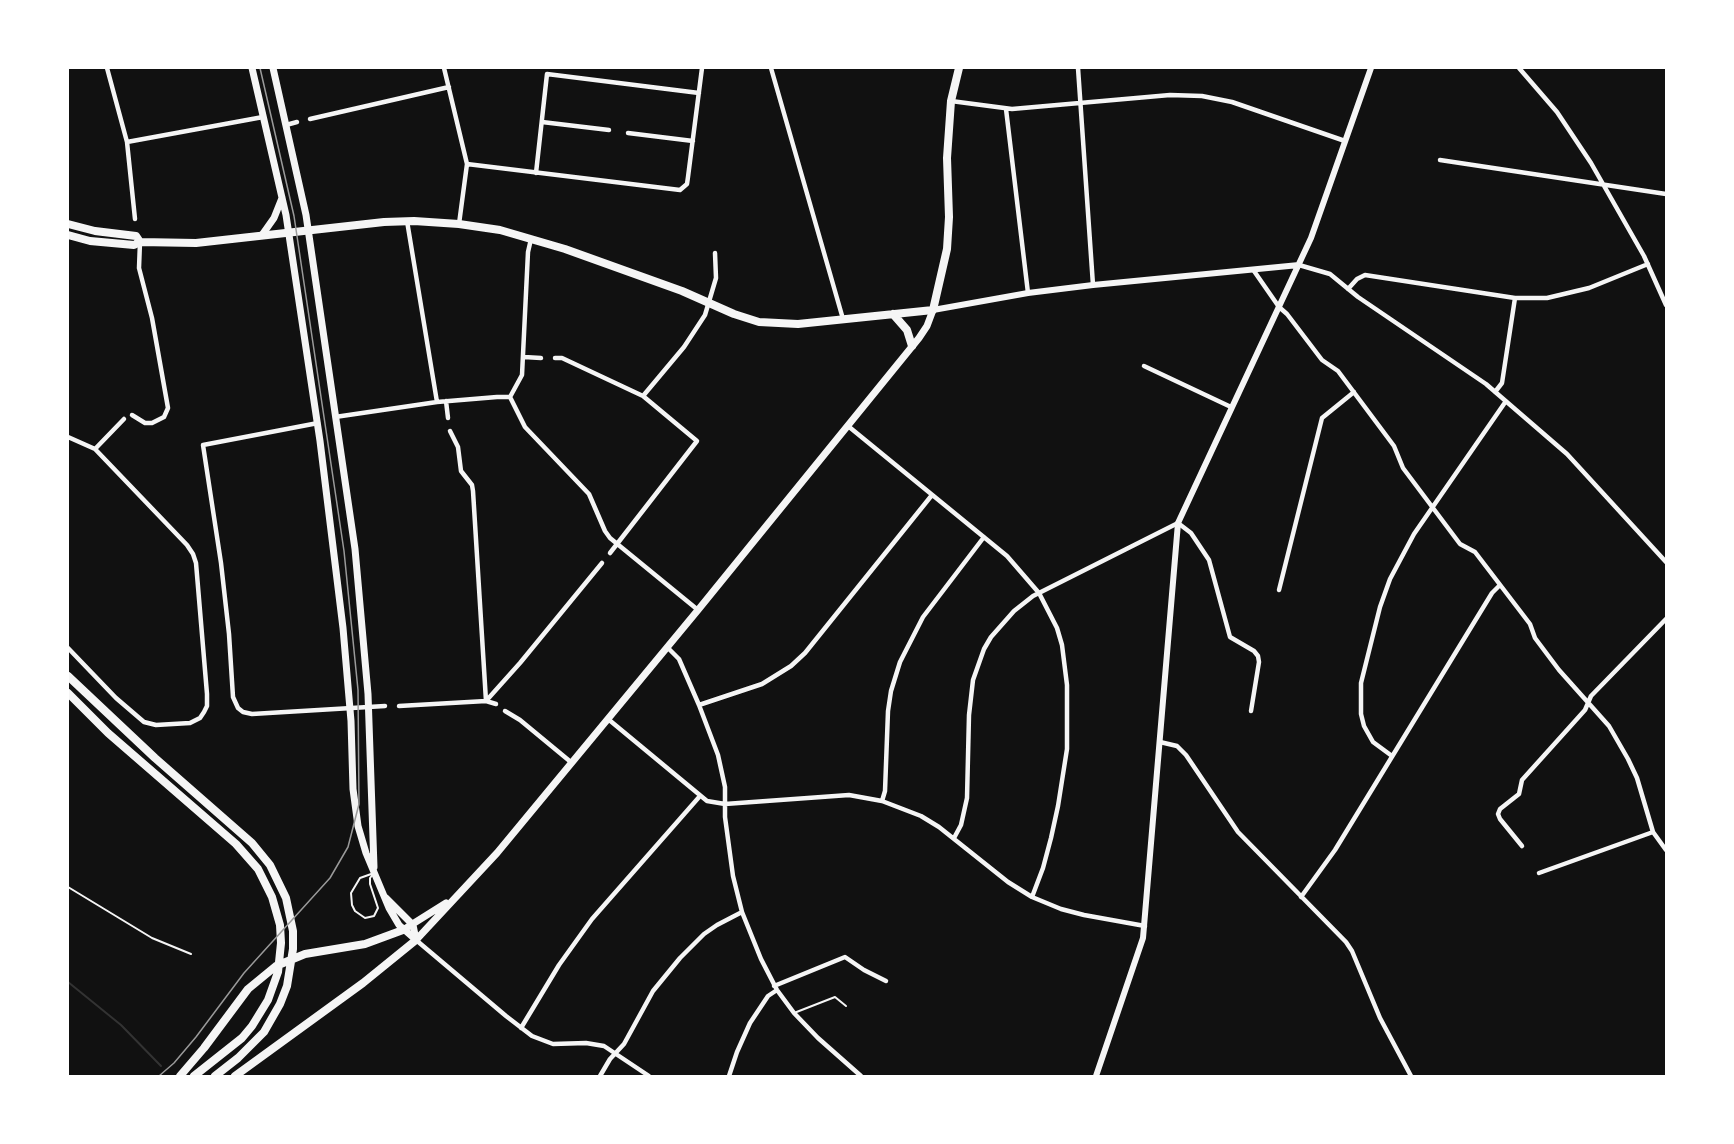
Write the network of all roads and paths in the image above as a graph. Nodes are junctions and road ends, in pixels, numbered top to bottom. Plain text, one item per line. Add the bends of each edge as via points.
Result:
1 (107, 68) edge
2 (252, 68) edge
3 (273, 68) edge
4 (444, 68) edge
5 (702, 68) edge
6 (771, 68) edge
7 (959, 68) edge
8 (1078, 68) edge
9 (1371, 68) edge
10 (1519, 68) edge
11 (449, 87) junction
12 (699, 93) junction
13 (951, 101) junction
14 (1081, 102) junction
15 (1006, 109) junction
16 (263, 117) junction
17 (310, 119) dead end
18 (297, 122) dead end
19 (542, 122) junction
20 (286, 125) junction
21 (609, 130) dead end
22 (628, 133) dead end
23 (693, 141) junction
24 (1345, 141) junction
25 (127, 142) junction
26 (1440, 160) dead end
27 (467, 164) junction
28 (536, 173) junction
29 (1603, 184) junction
30 (1666, 194) edge
31 (282, 198) junction
32 (135, 219) dead end
33 (407, 221) junction
34 (68, 224) edge
35 (459, 224) junction
36 (309, 230) junction
37 (289, 233) junction
38 (68, 236) edge
39 (262, 236) junction
40 (532, 238) junction
41 (140, 242) junction
42 (715, 253) dead end
43 (1648, 264) junction
44 (1299, 265) junction
45 (1254, 271) junction
46 (1093, 285) junction
47 (1348, 288) junction
48 (1028, 293) junction
49 (1515, 298) junction
50 (710, 303) junction
51 (1666, 305) edge
52 (1279, 307) junction
53 (933, 310) junction
54 (893, 314) junction
55 (843, 319) junction
56 (912, 346) junction
57 (524, 357) junction
58 (542, 358) dead end
59 (555, 358) dead end
60 (1144, 366) dead end
61 (1354, 392) junction
62 (1495, 392) junction
63 (643, 396) junction
64 (510, 398) junction
65 (446, 401) junction
66 (1506, 401) junction
67 (436, 402) junction
68 (1231, 406) junction
69 (132, 416) dead end
70 (335, 417) junction
71 (448, 418) dead end
72 (124, 419) dead end
73 (318, 423) junction
74 (848, 426) junction
75 (450, 431) dead end
76 (68, 437) edge
77 (95, 449) junction
78 (932, 495) junction
79 (1432, 507) junction
80 (1178, 523) junction
81 (984, 537) junction
82 (616, 544) junction
83 (610, 553) dead end
84 (1666, 562) edge
85 (602, 563) dead end
86 (1500, 585) junction
87 (1279, 590) dead end
88 (1039, 593) junction
89 (698, 610) junction
90 (1666, 619) edge
91 (668, 647) junction
92 (68, 648) edge
93 (68, 676) edge
94 (68, 693) edge
95 (486, 701) junction
96 (496, 704) dead end
97 (1588, 704) junction
98 (699, 705) junction
99 (385, 706) dead end
100 (399, 706) dead end
101 (369, 707) junction
102 (350, 708) junction
103 (505, 711) dead end
104 (1251, 711) dead end
105 (608, 719) junction
106 (1160, 742) junction
107 (1392, 756) junction
108 (572, 763) junction
109 (700, 796) junction
110 (882, 801) junction
111 (725, 804) junction
112 (1653, 832) junction
113 (954, 838) junction
114 (1522, 846) dead end
115 (1666, 850) edge
116 (374, 873) junction
117 (1539, 873) dead end
118 (68, 887) edge
119 (384, 896) junction
120 (456, 896) junction
121 (1032, 897) junction
122 (1300, 897) junction
123 (742, 912) junction
124 (413, 925) junction
125 (1145, 926) junction
126 (403, 930) junction
127 (416, 940) junction
128 (191, 954) dead end
129 (886, 981) dead end
130 (776, 988) junction
131 (846, 1006) dead end
132 (794, 1013) junction
133 (521, 1028) junction
134 (616, 1053) junction
135 (180, 1077) edge
136 (194, 1077) edge
137 (215, 1077) edge
138 (235, 1077) edge
139 (600, 1077) edge
140 (649, 1077) edge
141 (729, 1077) edge
142 (861, 1077) edge
143 (1096, 1077) edge
144 (1411, 1077) edge

1 - 25 street
2 - 16 main road
3 - 20 main road
4 - 11 street
5 - 12 street
6 - 55 street
7 - 13 main road
8 - 14 street
9 - 24 street
10 - 29 street via 1567,126
11 - 17 street
11 - 27 street
12 - 19 street via 548,74
12 - 23 street
13 - 15 street
13 - 53 main road via 948,234
14 - 15 street
14 - 24 street via 1202,96 1232,102
14 - 46 street
15 - 48 street
16 - 25 street
16 - 31 main road
18 - 20 street
19 - 21 street
19 - 28 street
20 - 36 main road
22 - 23 street
23 - 28 street via 687,184 678,190
24 - 44 street
25 - 32 street
26 - 29 street
27 - 28 street
27 - 35 street
29 - 30 street
29 - 43 street
31 - 37 main road
31 - 39 main road
33 - 35 main road
33 - 36 main road
33 - 67 street
34 - 41 main road via 136,236
35 - 40 main road
36 - 37 main road
36 - 70 main road
37 - 39 main road
37 - 73 main road
38 - 41 main road via 134,245
39 - 41 main road via 196,243
40 - 50 main road
40 - 57 street via 528,252
41 - 69 street via 139,268 168,408 164,417 152,423
42 - 50 street via 716,279
43 - 49 street via 1573,293
43 - 51 street
44 - 45 street
44 - 47 street via 1330,274
44 - 52 street
45 - 46 street
45 - 52 street
46 - 48 street
47 - 49 street via 1365,274
47 - 62 street
48 - 53 street
49 - 62 street via 1502,383
50 - 55 main road via 746,319 769,323
50 - 63 street via 684,346
52 - 61 street
52 - 68 street
53 - 54 main road
53 - 56 main road
54 - 55 main road
54 - 56 main road via 907,330
56 - 74 main road
57 - 58 street
57 - 64 street via 521,381
59 - 63 street
60 - 68 street
61 - 79 street via 1395,446 1403,468
61 - 87 street via 1325,414 1319,425
62 - 66 street
63 - 82 street via 697,441
64 - 65 street
64 - 82 street via 525,427 589,494 605,531
65 - 67 street
65 - 71 street
66 - 79 street
66 - 84 street via 1568,454
67 - 70 street
68 - 80 street
70 - 101 main road via 357,573
72 - 77 street
73 - 102 main road
73 - 102 street via 203,445 221,562 233,697 238,708 252,714
74 - 78 street
74 - 89 main road
75 - 95 street via 458,447 461,471 473,491
76 - 77 street
77 - 92 street via 193,554 207,706 200,718 190,723 144,722
78 - 81 street
78 - 98 street via 791,666 762,684
79 - 86 street via 1460,544 1475,552
79 - 107 street via 1389,582 1361,683 1364,726 1373,742
80 - 88 street
80 - 104 street via 1191,533 1209,560 1230,637 1258,656
80 - 106 street
81 - 88 street via 1020,569
81 - 110 street via 923,617 902,659 888,711
82 - 83 street
82 - 89 street
85 - 95 street
86 - 97 street via 1530,624 1540,645
86 - 107 street
88 - 113 street via 1002,623 978,662 970,695 967,798
88 - 121 street via 1062,645 1068,710 1067,749 1058,806
89 - 91 main road
90 - 97 street
91 - 98 street via 677,656
91 - 105 main road
93 - 137 main road via 252,843 270,865 286,898 293,931 292,967 280,1004 264,1032
94 - 136 main road via 108,733 236,844 258,869 272,897 281,943 278,972 268,1000 242,1038
95 - 96 street
95 - 100 street
97 - 112 street via 1609,726 1628,759
97 - 114 street via 1522,780 1520,794 1500,809 1500,819
98 - 111 street via 718,755
99 - 101 street
101 - 102 street
101 - 116 main road
102 - 116 main road via 355,808
103 - 108 street
105 - 108 main road
105 - 109 street
106 - 122 street via 1177,746 1186,755 1233,825
106 - 125 street
107 - 122 street via 1335,850
108 - 120 main road
109 - 111 street
109 - 133 street via 592,919
110 - 111 street via 834,795
110 - 113 street via 921,816
111 - 123 street via 729,855
112 - 115 street
112 - 117 street
113 - 121 street
116 - 116 lane via 370,884 378,908 374,916 365,918 355,911 351,893 360,879
116 - 119 main road
118 - 128 lane via 144,933
119 - 124 main road
119 - 126 main road
120 - 124 main road
120 - 127 main road
121 - 125 street via 1084,915
122 - 144 street via 1352,951 1380,1018
123 - 130 street
123 - 134 street via 704,934 680,958 653,991
124 - 126 main road
124 - 127 main road
125 - 143 street
126 - 127 main road
126 - 135 main road via 365,944 295,957 276,966 241,997
127 - 133 street
127 - 138 main road
129 - 130 street via 845,957
130 - 132 street
130 - 141 street via 750,1023
131 - 132 lane via 835,997
132 - 142 street
133 - 134 street via 553,1044 596,1044
134 - 139 street
134 - 140 street

